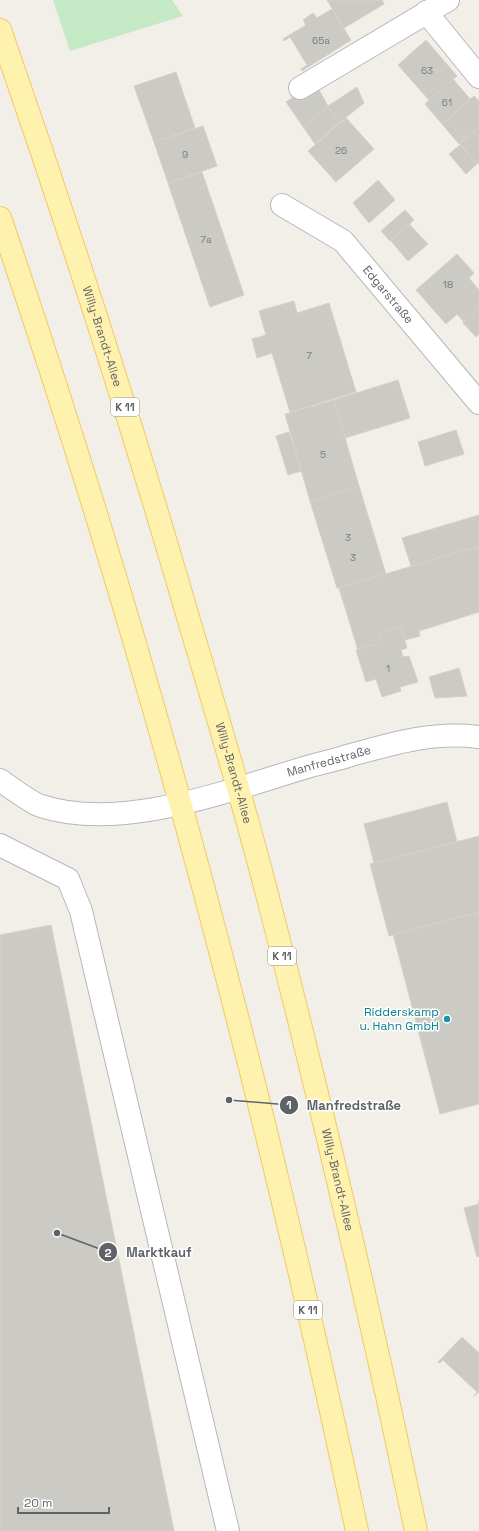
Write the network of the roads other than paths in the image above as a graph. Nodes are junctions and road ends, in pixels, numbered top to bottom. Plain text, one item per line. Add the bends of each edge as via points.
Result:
1 (448, 0) edge
2 (426, 12) junction
3 (0, 30) edge
4 (479, 77) edge
5 (300, 88) dead end
6 (282, 206) dead end
7 (0, 218) edge
8 (479, 403) edge
9 (479, 737) edge
10 (0, 780) edge
11 (238, 788) junction
12 (181, 803) junction
13 (0, 845) edge
14 (228, 1531) edge
15 (357, 1531) edge
16 (416, 1531) edge

1 - 2 street
2 - 4 street
2 - 5 street
3 - 11 main road, Willy-Brandt-Allee / K 11 via 150,485
6 - 8 street, Edgarstraße via 343,241
7 - 12 main road, K 11 via 46,351
9 - 11 street, Manfredstraße via 459,734 406,740
10 - 12 street, Manfredstraße via 40,806 77,813 118,814
11 - 12 street, Manfredstraße
11 - 16 main road, Willy-Brandt-Allee / K 11 via 325,1124 385,1383
12 - 15 main road, K 11 via 256,1090
13 - 14 street via 68,879 82,911

